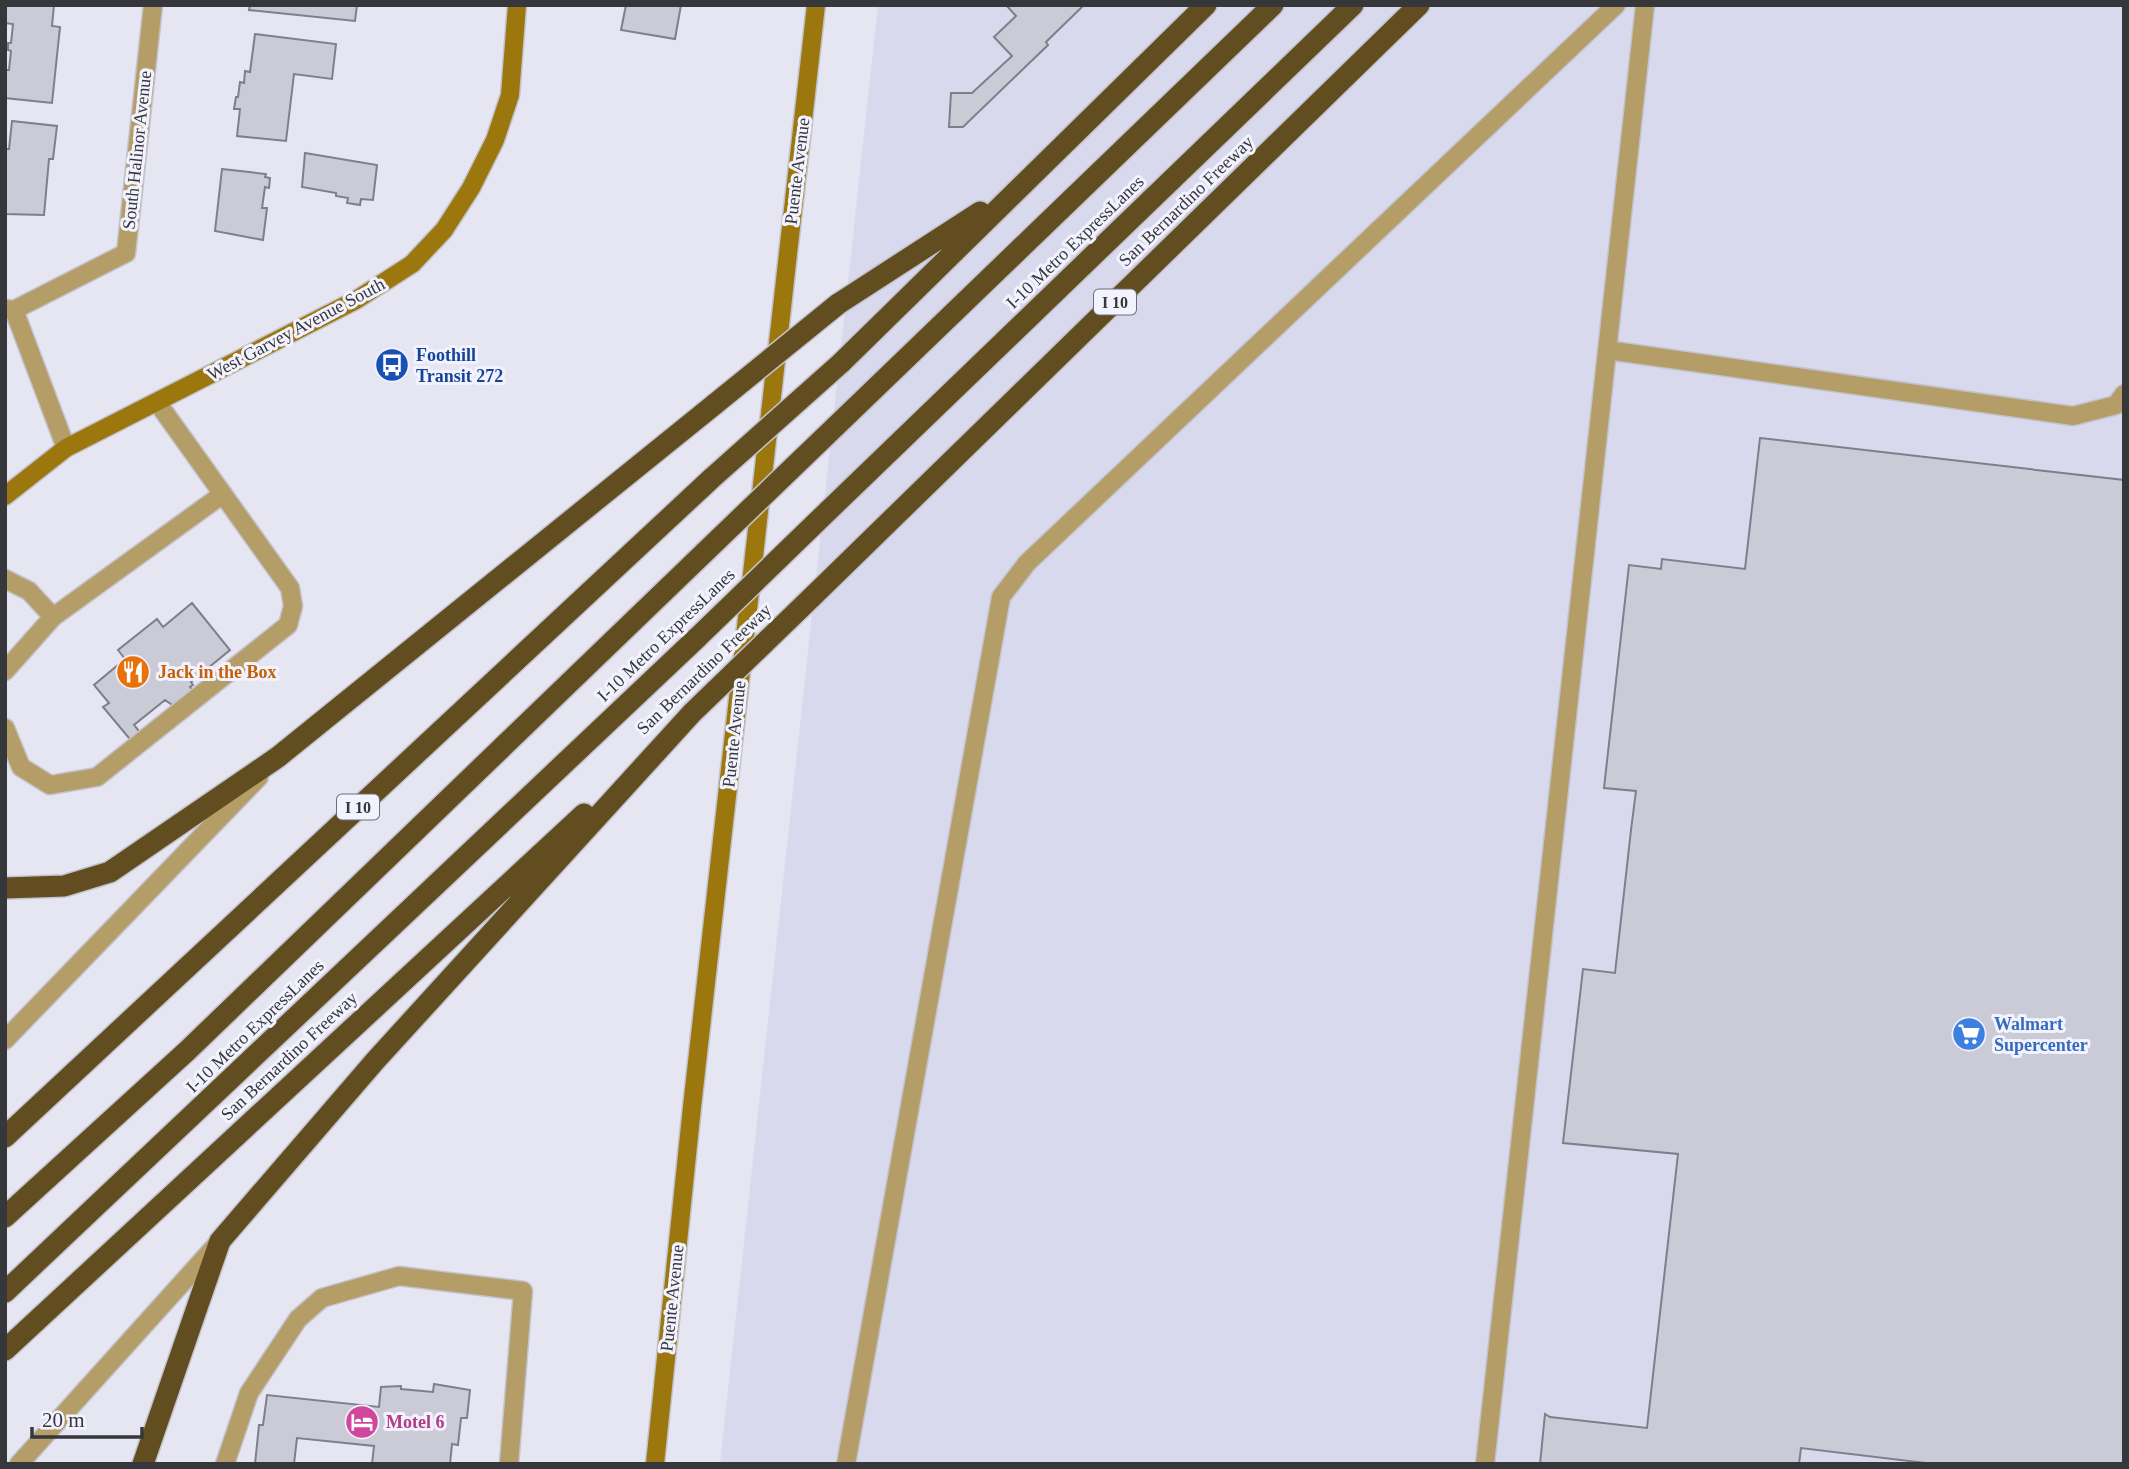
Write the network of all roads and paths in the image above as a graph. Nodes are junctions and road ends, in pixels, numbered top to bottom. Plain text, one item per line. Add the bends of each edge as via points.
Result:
1 (153, 5) edge
2 (517, 5) edge
3 (816, 5) edge
4 (1206, 5) edge
5 (1273, 5) edge
6 (1353, 5) edge
7 (1419, 5) edge
8 (1616, 5) edge
9 (1645, 5) edge
10 (1017, 187) junction
11 (10, 309) edge
12 (1607, 350) junction
13 (2124, 394) edge
14 (158, 402) junction
15 (66, 448) junction
16 (223, 494) junction
17 (5, 496) edge
18 (5, 579) edge
19 (53, 617) junction
20 (5, 671) edge
21 (692, 713) junction
22 (5, 728) edge
23 (278, 757) junction
24 (7, 887) edge
25 (5, 1040) edge
26 (5, 1137) edge
27 (5, 1217) edge
28 (220, 1241) junction
29 (5, 1292) edge
30 (5, 1350) edge
31 (19, 1464) edge
32 (143, 1464) edge
33 (225, 1464) edge
34 (509, 1464) edge
35 (655, 1464) edge
36 (846, 1464) edge
37 (1485, 1464) edge

1 - 11 street, South Halinor Avenue via 126,253
2 - 14 main road, West Garvey Avenue South via 510,95 495,140 444,230 412,264 356,300
3 - 35 main road, Puente Avenue
4 - 10 highway, I 10
5 - 27 highway, I-10 Metro ExpressLanes, bridge via 198,1041
6 - 29 highway, I-10 Metro ExpressLanes, bridge via 698,637
7 - 21 highway, San Bernardino Freeway / I 10, bridge
8 - 36 street via 1027,563 1001,597
9 - 12 street
10 - 23 highway, bridge via 838,304
10 - 26 highway, I 10, bridge via 841,363
11 - 15 street
12 - 13 street via 2073,416 2116,405
12 - 37 street
14 - 15 main road, West Garvey Avenue South
14 - 16 street
15 - 17 main road, West Garvey Avenue South
16 - 19 street
16 - 22 street via 290,588 293,606 288,625 97,777 50,785 21,768
18 - 19 street via 29,591
19 - 20 street
21 - 28 highway via 375,1060
21 - 30 highway, San Bernardino Freeway / I 10
23 - 24 highway via 110,872 64,886
23 - 25 street
28 - 31 street
28 - 32 highway
33 - 34 street via 249,1393 298,1319 322,1298 399,1276 523,1291

